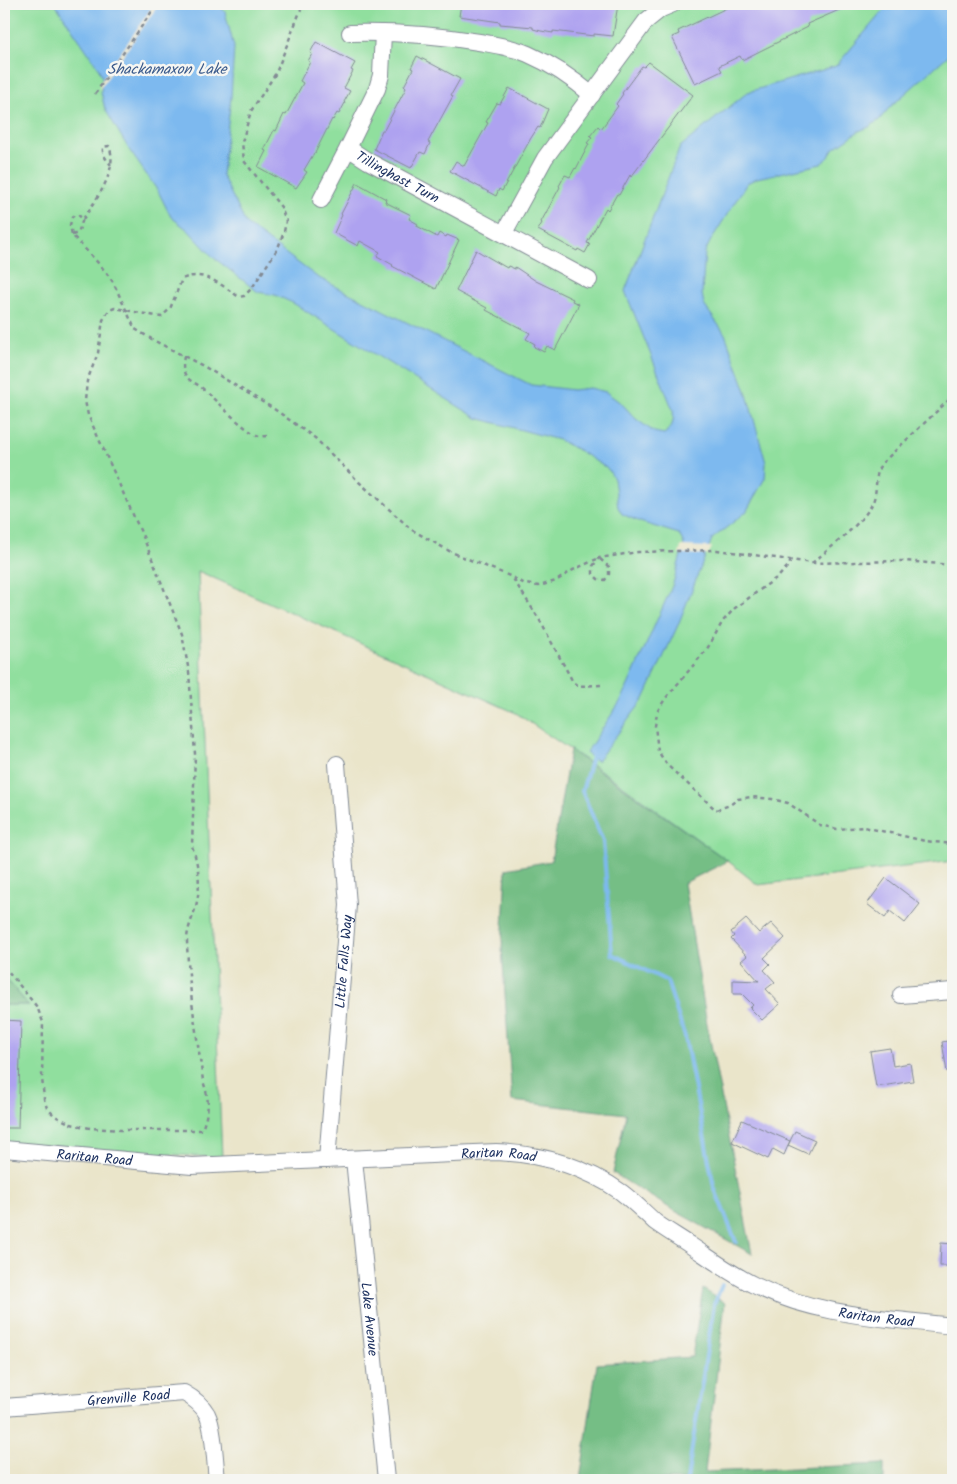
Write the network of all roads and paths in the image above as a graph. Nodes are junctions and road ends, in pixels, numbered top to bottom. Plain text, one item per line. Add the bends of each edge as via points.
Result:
1 (157, 4) edge
2 (303, 4) edge
3 (673, 4) edge
4 (383, 32) junction
5 (350, 33) dead end
6 (95, 94) dead end
7 (592, 95) junction
8 (348, 148) junction
9 (111, 164) junction
10 (321, 200) dead end
11 (83, 219) junction
12 (504, 233) junction
13 (72, 235) junction
14 (589, 280) dead end
15 (126, 310) junction
16 (184, 356) junction
17 (953, 396) edge
18 (267, 436) dead end
19 (599, 558) junction
20 (791, 560) junction
21 (812, 563) junction
22 (953, 565) edge
23 (512, 578) junction
24 (601, 685) dead end
25 (337, 764) dead end
26 (953, 844) edge
27 (4, 966) edge
28 (953, 991) edge
29 (900, 996) dead end
30 (4, 1150) edge
31 (354, 1159) junction
32 (327, 1160) junction
33 (953, 1326) edge
34 (4, 1407) edge
35 (217, 1480) edge
36 (386, 1480) edge

1 - 6 path
2 - 15 path via 276,74 251,111 242,142 244,161 281,207 286,221 278,248 244,296 239,297 204,276 190,276 182,280 170,309 161,317
3 - 7 street via 646,21
4 - 5 street
4 - 7 street via 508,47 554,67
4 - 8 street, Tillinghast Turn via 377,89
7 - 12 street via 545,158
8 - 10 street
8 - 12 street, Tillinghast Turn
9 - 9 path via 109,146 103,147 105,159
9 - 11 path via 108,178
11 - 13 path via 78,233
11 - 13 path via 77,214 72,217
12 - 14 street, Tillinghast Turn
13 - 15 path via 113,282
15 - 16 path via 135,329
15 - 27 path via 109,310 103,320 85,401 88,415 182,634 189,672 195,754 192,846 199,878 197,904 187,936 207,1094 208,1112 202,1130 90,1128 70,1124 55,1116 44,1099 43,1022 37,1007
16 - 18 path via 184,373 190,381 246,427 260,436
16 - 23 path via 274,409 315,438 412,530 451,552
17 - 21 path via 881,464 877,471 874,500 867,515
19 - 19 path via 593,566 593,574 605,580 609,567
19 - 20 path via 638,552 717,550
19 - 23 path via 556,581 539,586
20 - 21 path
20 - 26 path via 780,576 735,608 707,649 664,698 655,726 658,752 667,765 716,810 751,796 772,799 788,803 820,825 838,829 864,827
21 - 22 path via 904,561
23 - 24 path via 573,682 578,686
25 - 32 street, Little Falls Way via 348,905
28 - 29 street
30 - 32 street, Raritan Road via 192,1166
31 - 32 street, Raritan Road
31 - 33 street, Raritan Road via 496,1152 558,1162 614,1188 656,1222 715,1262 782,1297 831,1311
31 - 36 street, Lake Avenue
34 - 35 street, Grenville Road via 184,1393 207,1413

